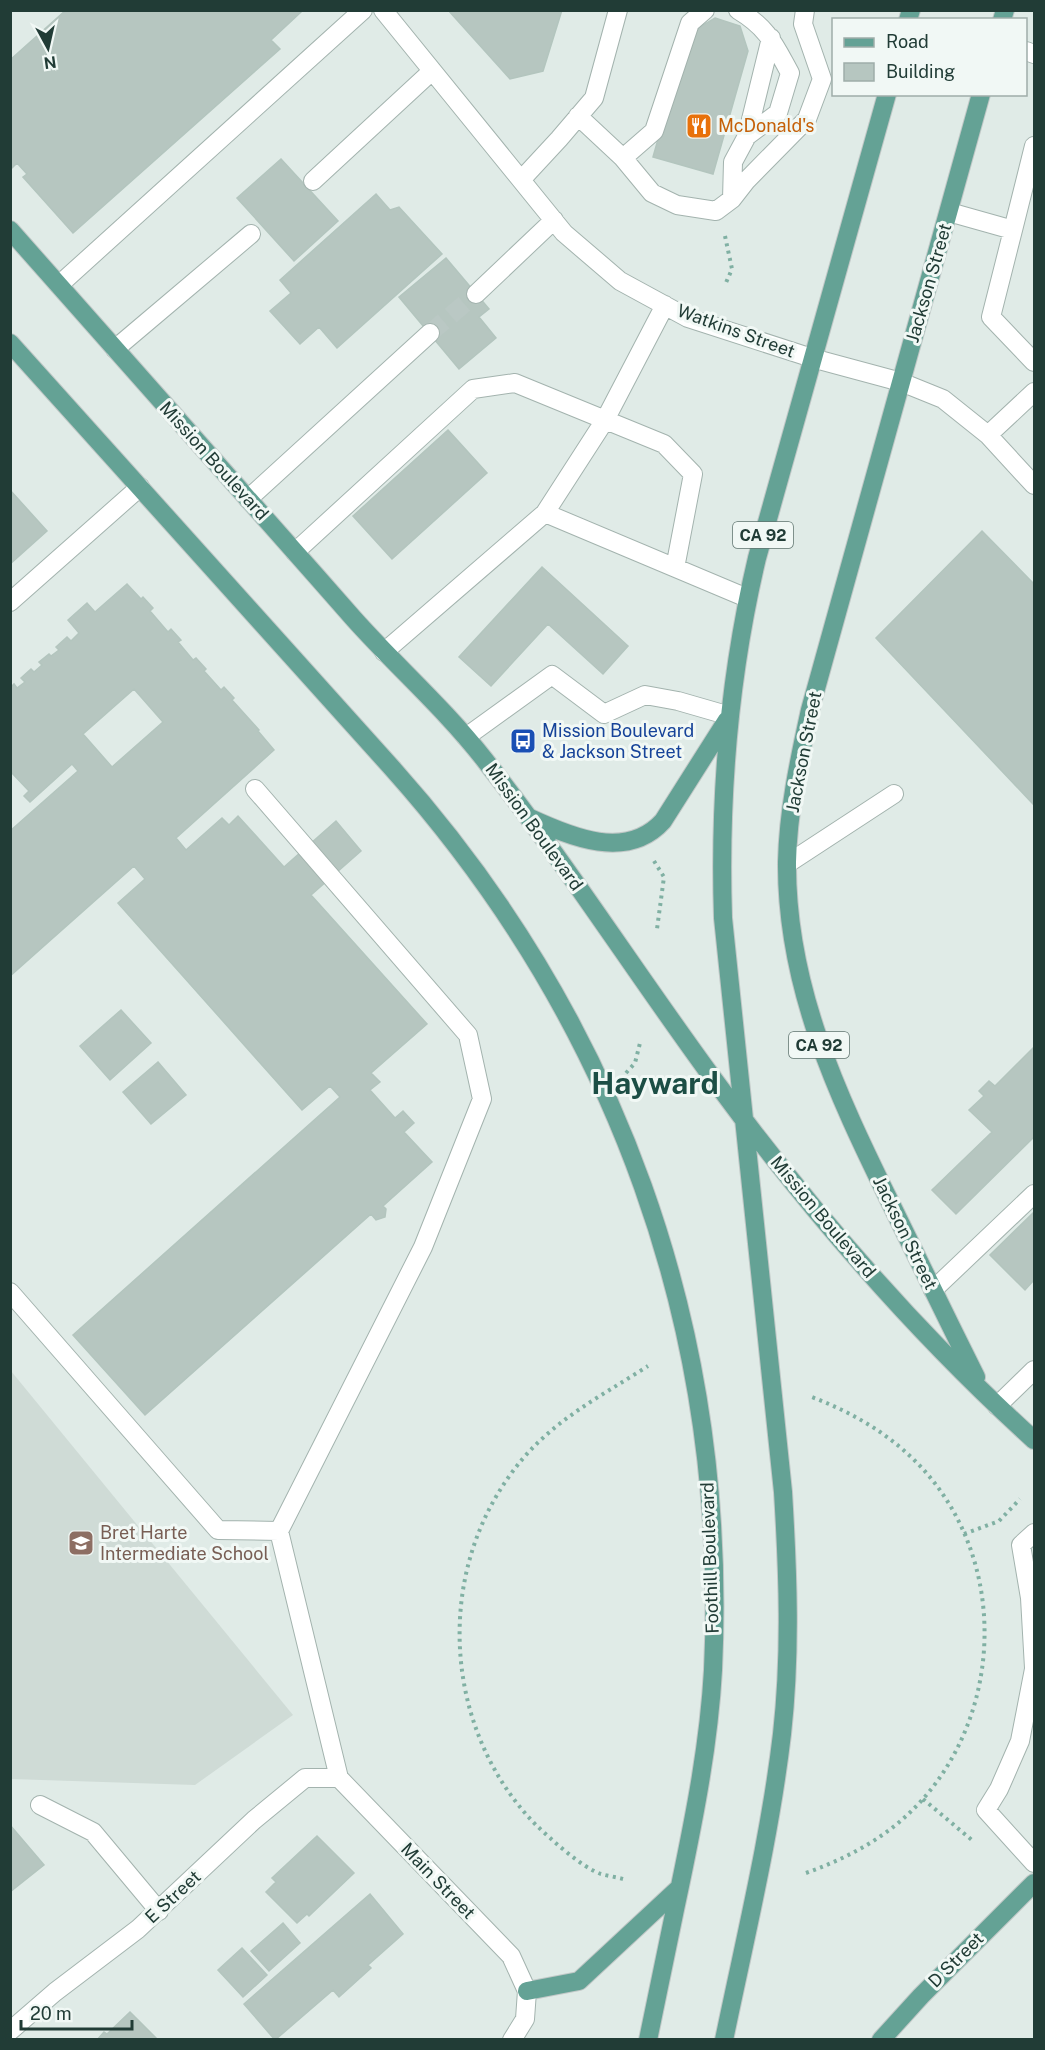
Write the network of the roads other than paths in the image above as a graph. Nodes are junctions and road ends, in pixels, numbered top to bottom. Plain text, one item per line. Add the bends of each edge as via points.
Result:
1 (363, 10) edge
2 (382, 10) edge
3 (618, 10) edge
4 (705, 10) edge
5 (738, 10) edge
6 (805, 10) edge
7 (771, 38) junction
8 (432, 71) junction
9 (886, 96) edge
10 (980, 96) edge
11 (578, 117) junction
12 (747, 136) junction
13 (1035, 146) edge
14 (623, 158) junction
15 (521, 180) junction
16 (313, 181) dead end
17 (732, 200) junction
18 (949, 212) junction
19 (554, 220) junction
20 (10, 230) edge
21 (1013, 230) junction
22 (250, 234) dead end
23 (59, 285) junction
24 (476, 294) tunnel mouth
25 (665, 305) junction
26 (430, 333) tunnel mouth
27 (10, 343) edge
28 (115, 349) junction
29 (812, 358) junction
30 (1035, 362) edge
31 (901, 382) junction
32 (1035, 392) edge
33 (605, 420) junction
34 (988, 435) junction
35 (1035, 485) edge
36 (140, 488) junction
37 (248, 499) junction
38 (545, 513) junction
39 (295, 552) junction
40 (675, 568) junction
41 (747, 598) junction
42 (10, 602) edge
43 (384, 652) junction
44 (729, 716) junction
45 (466, 737) junction
46 (255, 789) dead end
47 (894, 794) dead end
48 (527, 817) junction
49 (787, 864) junction
50 (743, 1117) junction
51 (1035, 1194) edge
52 (933, 1290) junction
53 (10, 1292) edge
54 (1035, 1370) edge
55 (983, 1392) junction
56 (997, 1406) junction
57 (1035, 1440) edge
58 (279, 1532) junction
59 (1035, 1533) edge
60 (1035, 1668) edge
61 (339, 1778) junction
62 (40, 1804) dead end
63 (1035, 1863) edge
64 (1035, 1883) edge
65 (679, 1888) junction
66 (159, 1911) junction
67 (527, 1991) junction
68 (10, 2031) edge
69 (512, 2040) edge
70 (648, 2040) edge
71 (724, 2040) edge
72 (881, 2040) edge

1 - 23 street
2 - 8 street, Watkins Street
3 - 11 street via 594,98
4 - 14 street via 690,23 654,130
5 - 7 street
6 - 17 street via 803,24 822,79 807,119
7 - 12 street
7 - 12 street via 790,73 778,113
8 - 15 street, Watkins Street
8 - 16 street
9 - 29 main road, CA 92
10 - 18 main road, Jackson Street / CA 92
11 - 14 street
11 - 15 street
12 - 17 street via 733,162
13 - 21 street
14 - 17 street via 652,193 677,205 716,211
15 - 19 street, Watkins Street
18 - 21 street
18 - 31 main road, Jackson Street / CA 92
19 - 24 street
19 - 25 street, Watkins Street via 620,281
20 - 23 main road, Mission Boulevard
21 - 30 street via 991,317
22 - 28 street
23 - 28 main road, Mission Boulevard
25 - 29 street, Watkins Street via 688,318
25 - 33 street
26 - 37 street
27 - 36 main road
28 - 37 main road, Mission Boulevard
29 - 31 street, Watkins Street
29 - 41 main road, CA 92
31 - 34 street, Watkins Street via 943,399
31 - 49 main road, Jackson Street / CA 92 via 810,710 794,793
32 - 34 street
33 - 38 street
33 - 39 street via 515,383 473,389
33 - 40 street via 664,444 693,474
34 - 35 street, Watkins Street
36 - 42 street
36 - 65 main road, Foothill Boulevard via 449,835 529,949 604,1087 637,1169 672,1280 690,1358 706,1470 713,1588 709,1713
37 - 39 main road, Mission Boulevard
38 - 40 street
38 - 43 street
39 - 43 main road, Mission Boulevard
40 - 41 street
41 - 44 main road, CA 92
43 - 45 main road, Mission Boulevard
44 - 45 street via 645,695 604,714 552,675
44 - 48 main road via 663,821 648,834 618,843 590,841
44 - 50 main road, CA 92 via 722,823 723,918
45 - 48 main road, Mission Boulevard
46 - 58 street via 468,1035 482,1100 423,1247
47 - 49 street
48 - 50 main road, Mission Boulevard
49 - 52 main road, Jackson Street / CA 92 via 799,969 821,1049 852,1125
50 - 55 main road, Mission Boulevard via 851,1252
50 - 71 main road via 783,1492 788,1587 782,1734 770,1815
51 - 52 street
52 - 55 main road, Jackson Street / CA 92
53 - 58 street via 218,1530
54 - 56 street
55 - 56 main road, Mission Boulevard
56 - 57 main road, Mission Boulevard
58 - 61 street
59 - 60 street via 1021,1545
60 - 63 street via 1020,1741 986,1810
61 - 66 street, E Street via 305,1778 254,1820
61 - 67 street, Main Street via 511,1956
62 - 66 street via 93,1832
64 - 72 main road, D Street
65 - 67 main road via 579,1981
65 - 70 main road, Foothill Boulevard
66 - 68 street, E Street
67 - 69 street via 525,2019

